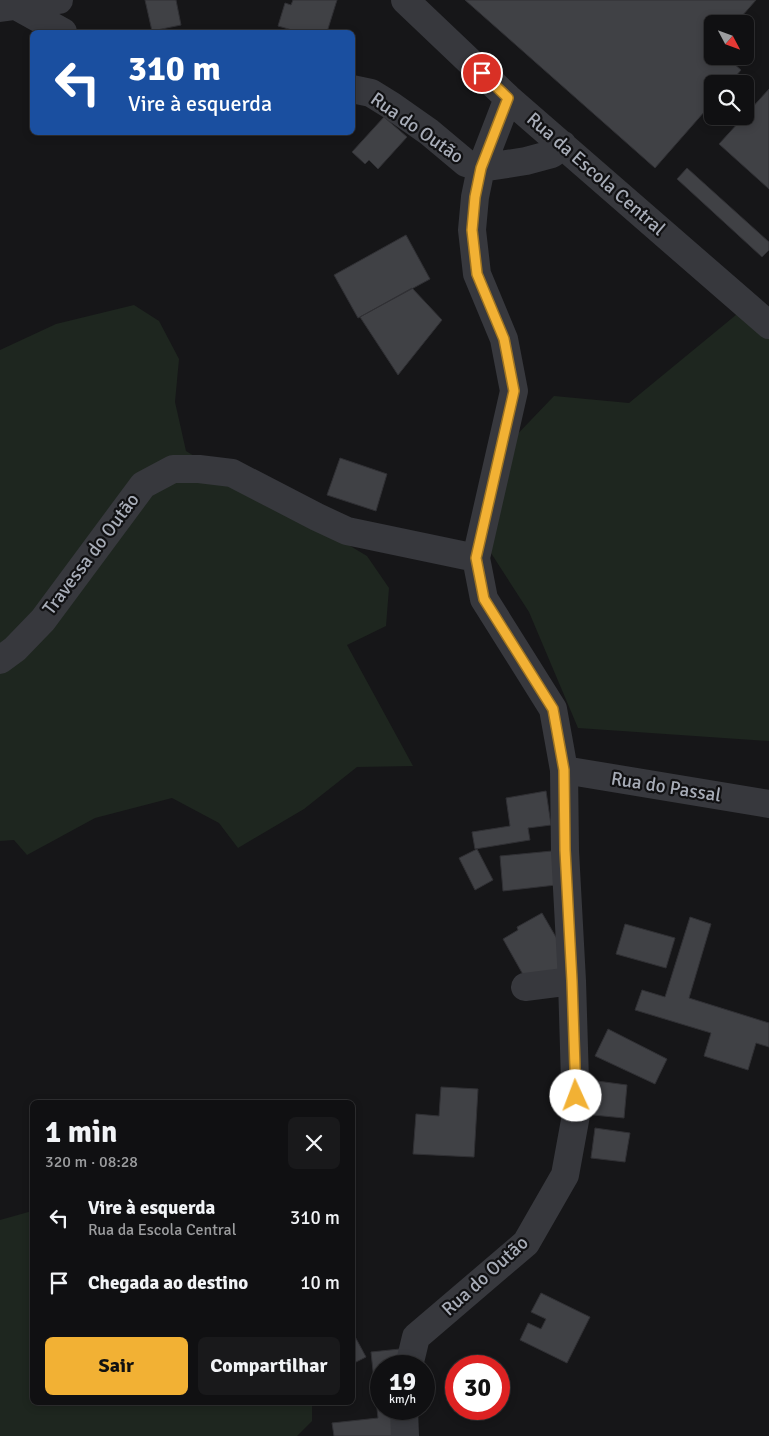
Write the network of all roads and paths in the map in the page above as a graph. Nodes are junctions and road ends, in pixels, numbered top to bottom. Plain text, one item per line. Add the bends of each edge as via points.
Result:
1 (59, 0) edge
2 (405, 0) edge
3 (9, 7) edge
4 (59, 30) edge
5 (355, 90) edge
6 (508, 98) junction
7 (563, 145) junction
8 (481, 168) junction
9 (766, 316) edge
10 (476, 558) junction
11 (0, 660) edge
12 (564, 770) junction
13 (769, 804) edge
14 (572, 981) junction
15 (525, 987) dead end
16 (412, 1355) edge
17 (404, 1420) edge
18 (405, 1436) edge

1 - 3 street
2 - 6 street, Rua da Escola Central
3 - 4 street
5 - 8 street, Rua do Outão via 371,93 392,106 466,163
6 - 7 street, Rua da Escola Central
6 - 8 street, Rua do Outão
7 - 8 street, Rua do Outão via 552,154
7 - 9 street, Rua da Escola Central
8 - 10 street, Rua do Outão via 472,230 477,274 504,339 514,391
10 - 11 street, Travessa do Outão via 347,531 232,473 173,469 142,485 43,620
10 - 12 street, Rua do Outão via 484,599 553,709
12 - 13 street, Rua do Passal
12 - 14 street, Rua do Outão
14 - 15 street
14 - 16 street, Rua do Outão via 576,1115 566,1175 526,1243 416,1337
17 - 18 street

